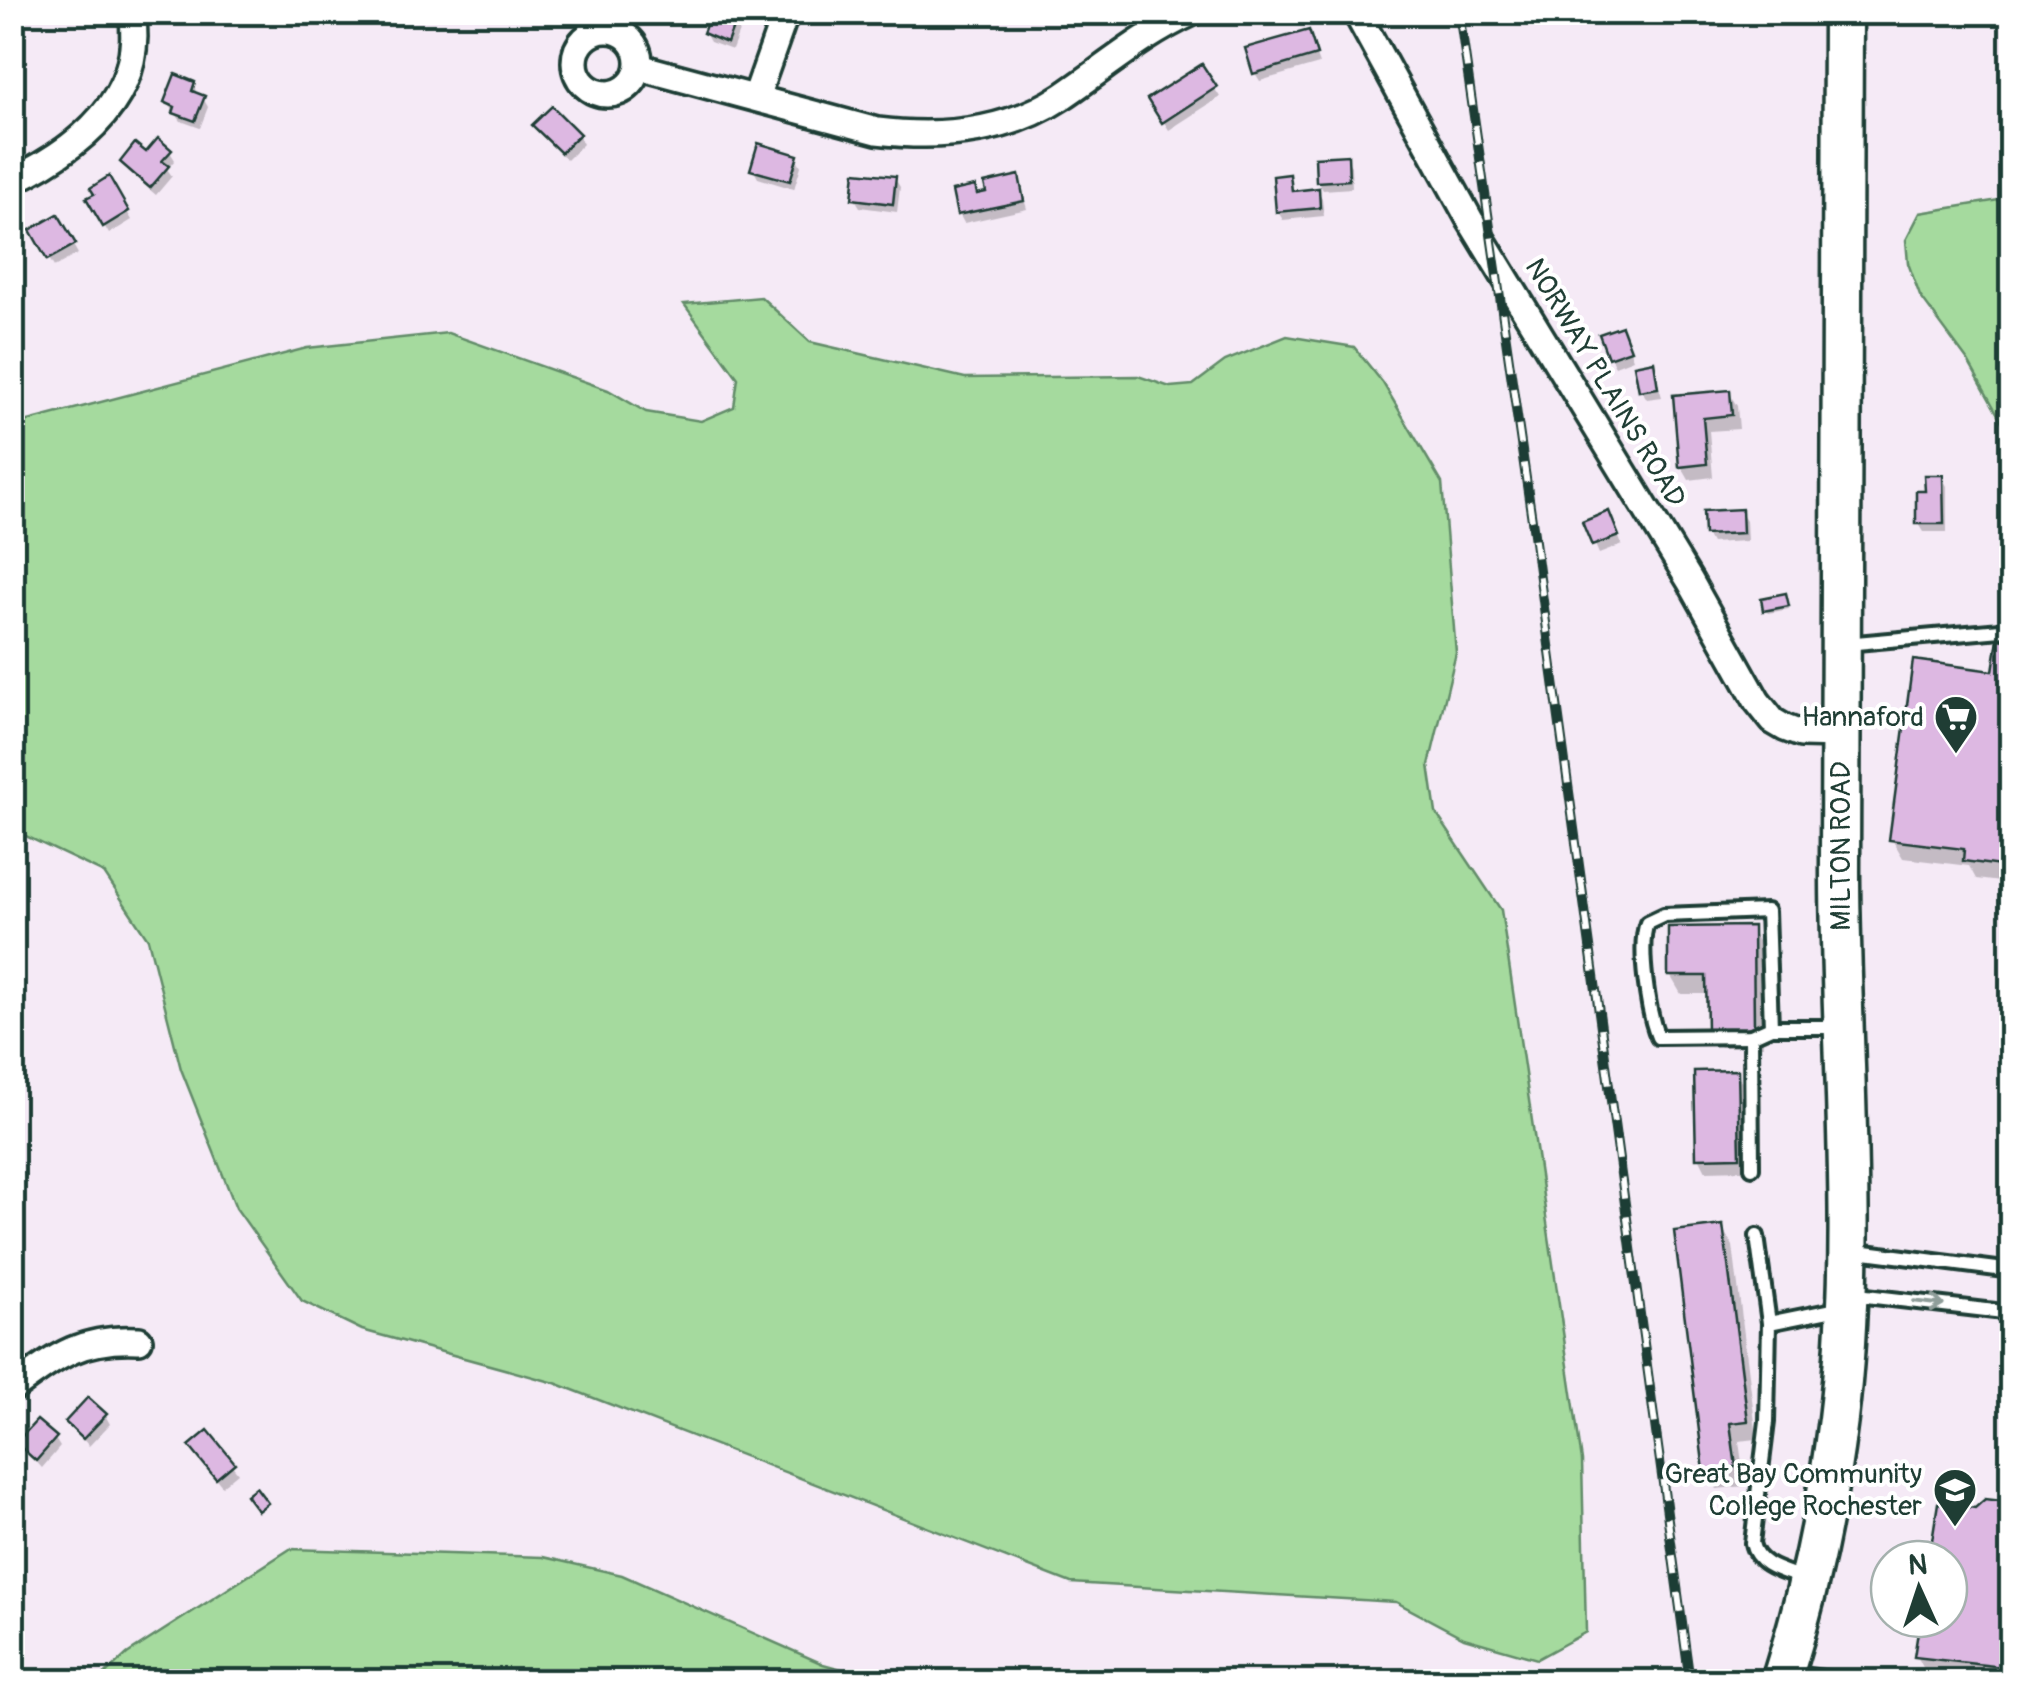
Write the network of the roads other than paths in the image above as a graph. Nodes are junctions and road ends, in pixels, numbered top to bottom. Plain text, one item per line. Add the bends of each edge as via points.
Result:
1 (132, 12) edge
2 (786, 12) edge
3 (1193, 12) edge
4 (1356, 12) edge
5 (1842, 12) edge
6 (638, 67) dead end
7 (756, 97) junction
8 (12, 182) edge
9 (2012, 629) edge
10 (1842, 644) junction
11 (1840, 735) junction
12 (1843, 1027) junction
13 (1771, 1028) junction
14 (1751, 1036) junction
15 (1752, 1168) dead end
16 (1757, 1236) dead end
17 (1848, 1250) junction
18 (2012, 1270) edge
19 (1846, 1301) junction
20 (2012, 1313) edge
21 (1769, 1324) junction
22 (139, 1340) dead end
23 (12, 1389) edge
24 (1808, 1581) junction
25 (1782, 1677) edge
26 (1852, 1682) edge

1 - 8 street via 132,65 108,112 74,145
2 - 7 street
3 - 7 street via 1038,110 992,128 877,131
4 - 11 street, NORWAY PLAINS ROAD via 1470,220 1758,701 1785,728
5 - 10 main road, MILTON ROAD
6 - 7 street
9 - 10 lane
10 - 11 main road, MILTON ROAD
11 - 12 main road, MILTON ROAD
12 - 13 lane
12 - 17 main road, MILTON ROAD
13 - 14 lane
13 - 14 lane via 1768,911 1664,915 1647,923 1644,947 1658,1037
14 - 15 lane
16 - 21 lane
17 - 18 lane
17 - 19 main road, MILTON ROAD
19 -> 20 lane
19 - 21 lane
19 - 24 main road, MILTON ROAD via 1838,1418
21 - 24 lane via 1767,1422 1752,1543 1765,1564
22 - 23 street via 90,1342 57,1356
24 - 25 main road, MILTON ROAD
25 - 26 lane

